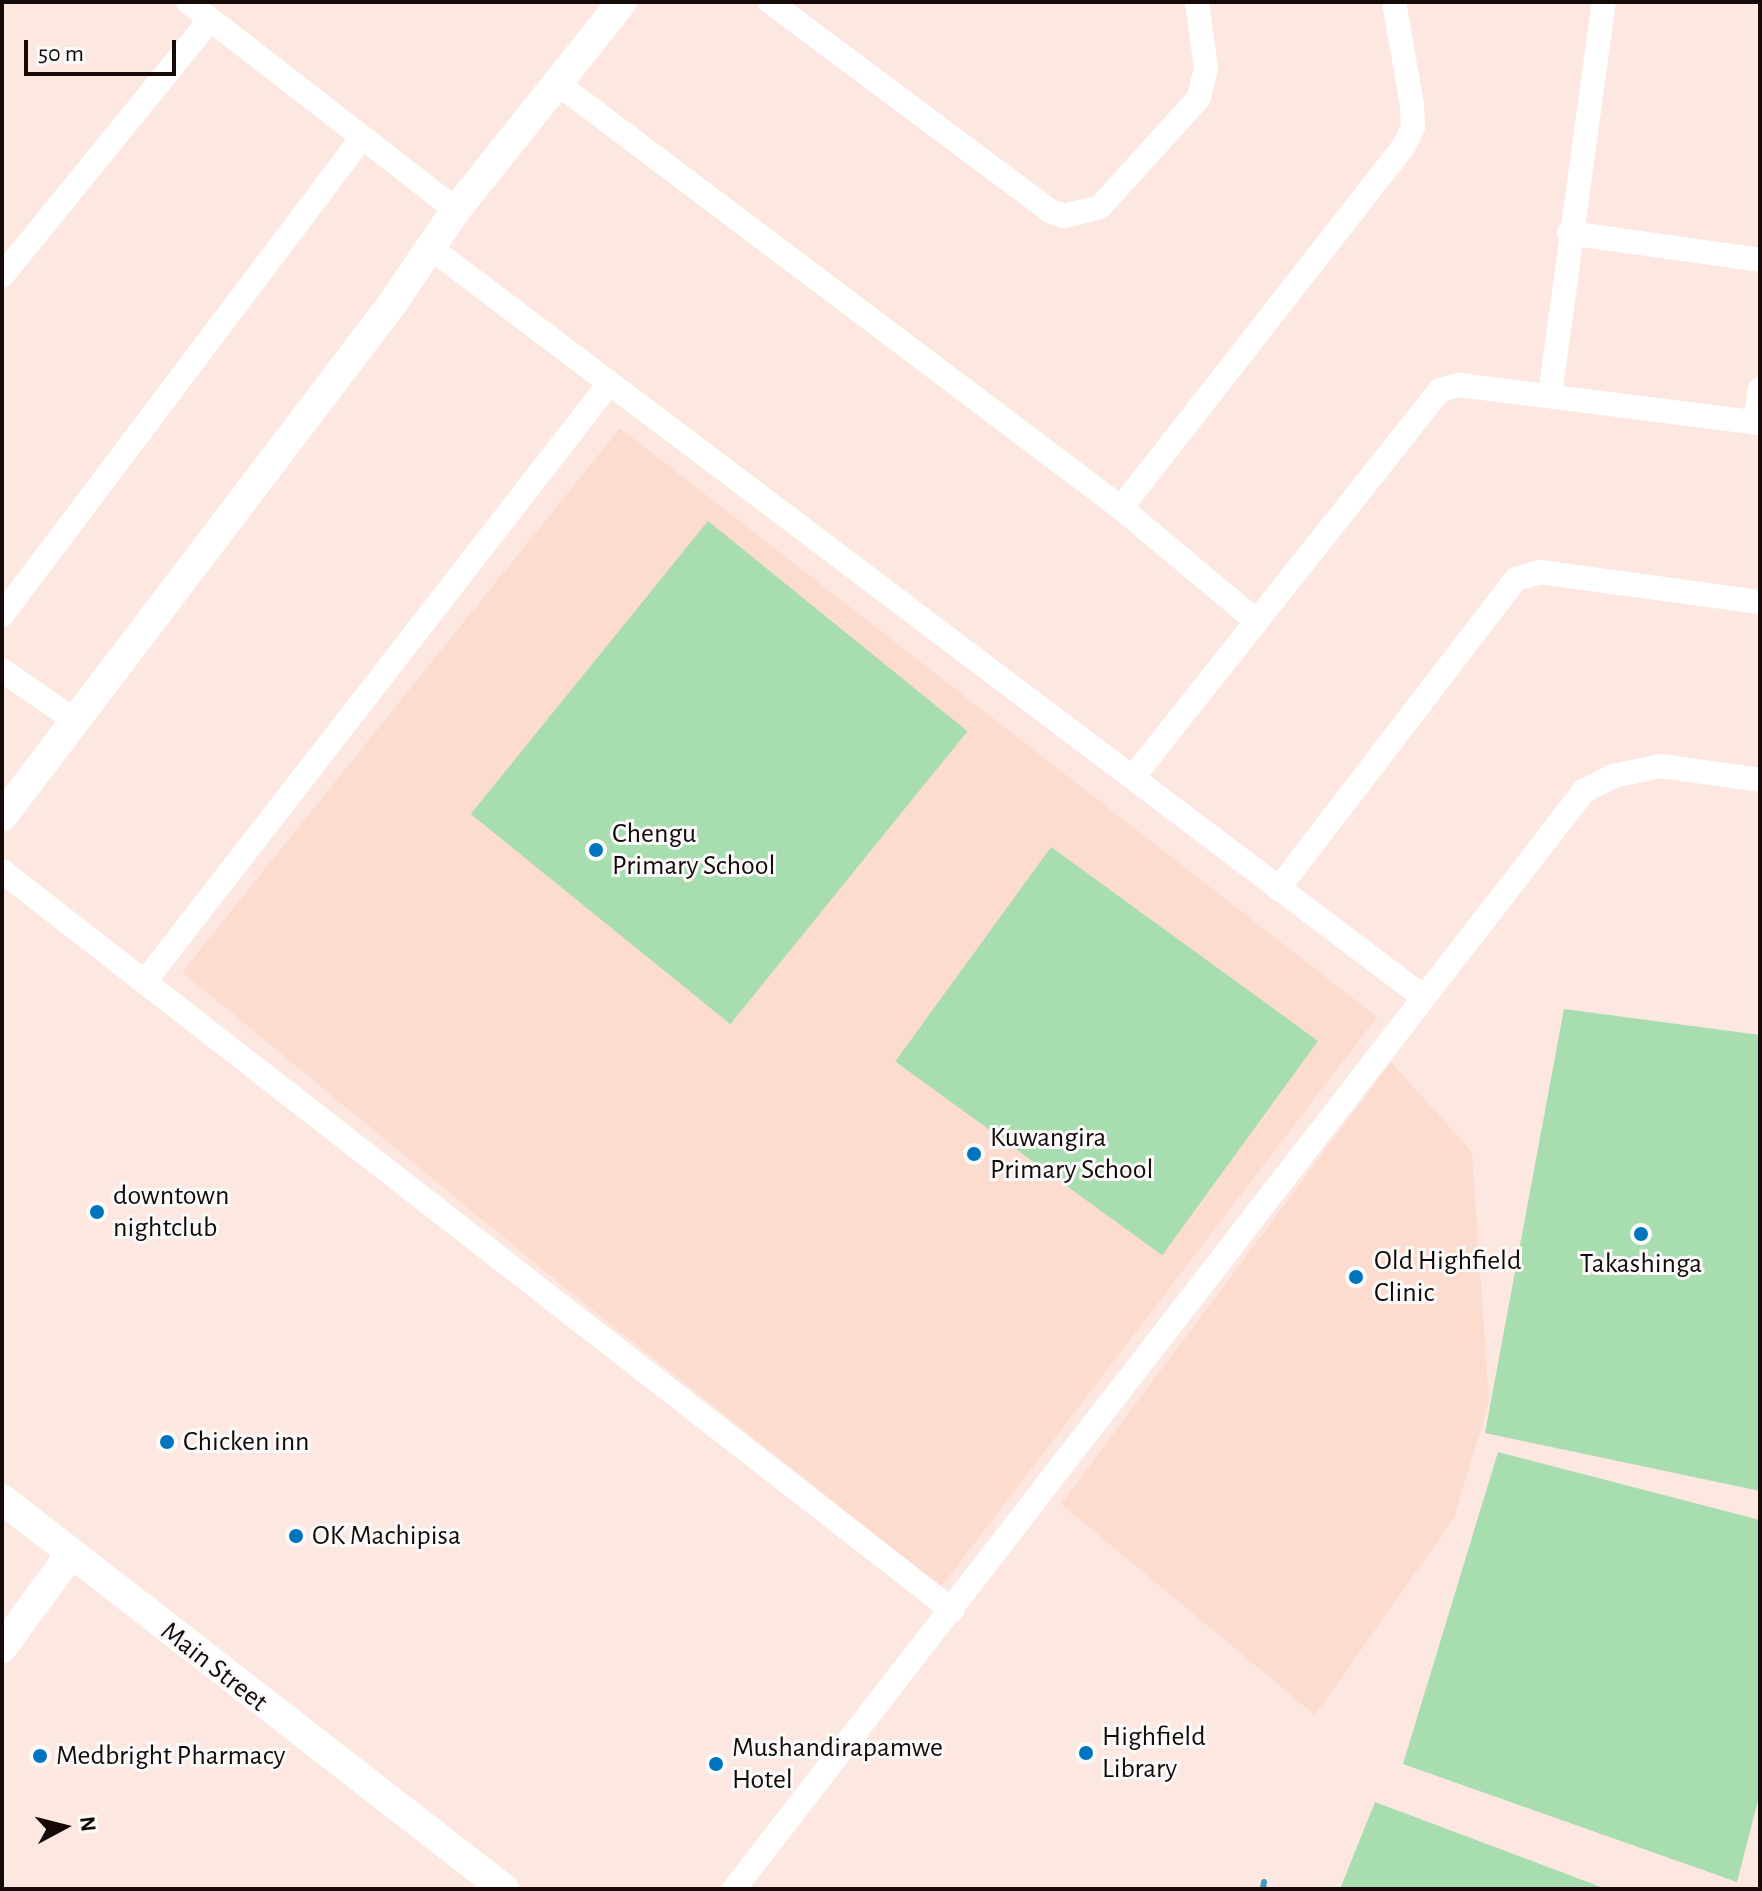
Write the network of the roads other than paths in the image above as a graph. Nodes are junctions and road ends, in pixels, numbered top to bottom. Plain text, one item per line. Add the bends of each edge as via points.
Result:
1 (188, 2) edge
2 (622, 2) edge
3 (770, 2) edge
4 (1197, 2) edge
5 (1394, 2) edge
6 (1604, 2) edge
7 (210, 20) junction
8 (557, 83) junction
9 (361, 139) junction
10 (456, 210) junction
11 (1569, 233) junction
12 (432, 249) junction
13 (1760, 260) edge
14 (2, 276) edge
15 (608, 385) junction
16 (1760, 389) edge
17 (1550, 395) junction
18 (1758, 423) edge
19 (1121, 508) junction
20 (1760, 602) edge
21 (2, 615) edge
22 (1255, 620) junction
23 (2, 670) edge
24 (74, 720) junction
25 (1134, 776) junction
26 (1760, 780) edge
27 (2, 817) edge
28 (2, 871) edge
29 (1278, 889) junction
30 (146, 980) junction
31 (1422, 996) junction
32 (2, 1499) edge
33 (70, 1555) junction
34 (952, 1610) junction
35 (2, 1648) edge
36 (504, 1889) edge
37 (734, 1889) edge

1 - 7 street
2 - 8 street
3 - 4 street via 1064,216 1100,207 1199,98 1206,68
5 - 19 street via 1412,105 1413,127 1404,146
6 - 11 street
7 - 9 street
7 - 14 street
8 - 10 street
8 - 19 street
9 - 10 street
9 - 21 street
10 - 12 street
11 - 13 street
11 - 17 street
12 - 15 street
12 - 24 street
15 - 25 street
15 - 30 street
16 - 18 street
17 - 18 street
17 - 22 street via 1459,385 1440,390
19 - 22 street
20 - 29 street via 1540,572 1516,579
22 - 25 street
23 - 24 street
24 - 27 street
25 - 29 street
26 - 31 street via 1661,766 1613,776 1584,791
28 - 30 street
29 - 31 street
30 - 34 street
31 - 34 street
32 - 33 street, Main Street
33 - 35 street
33 - 36 street, Main Street
34 - 37 street

